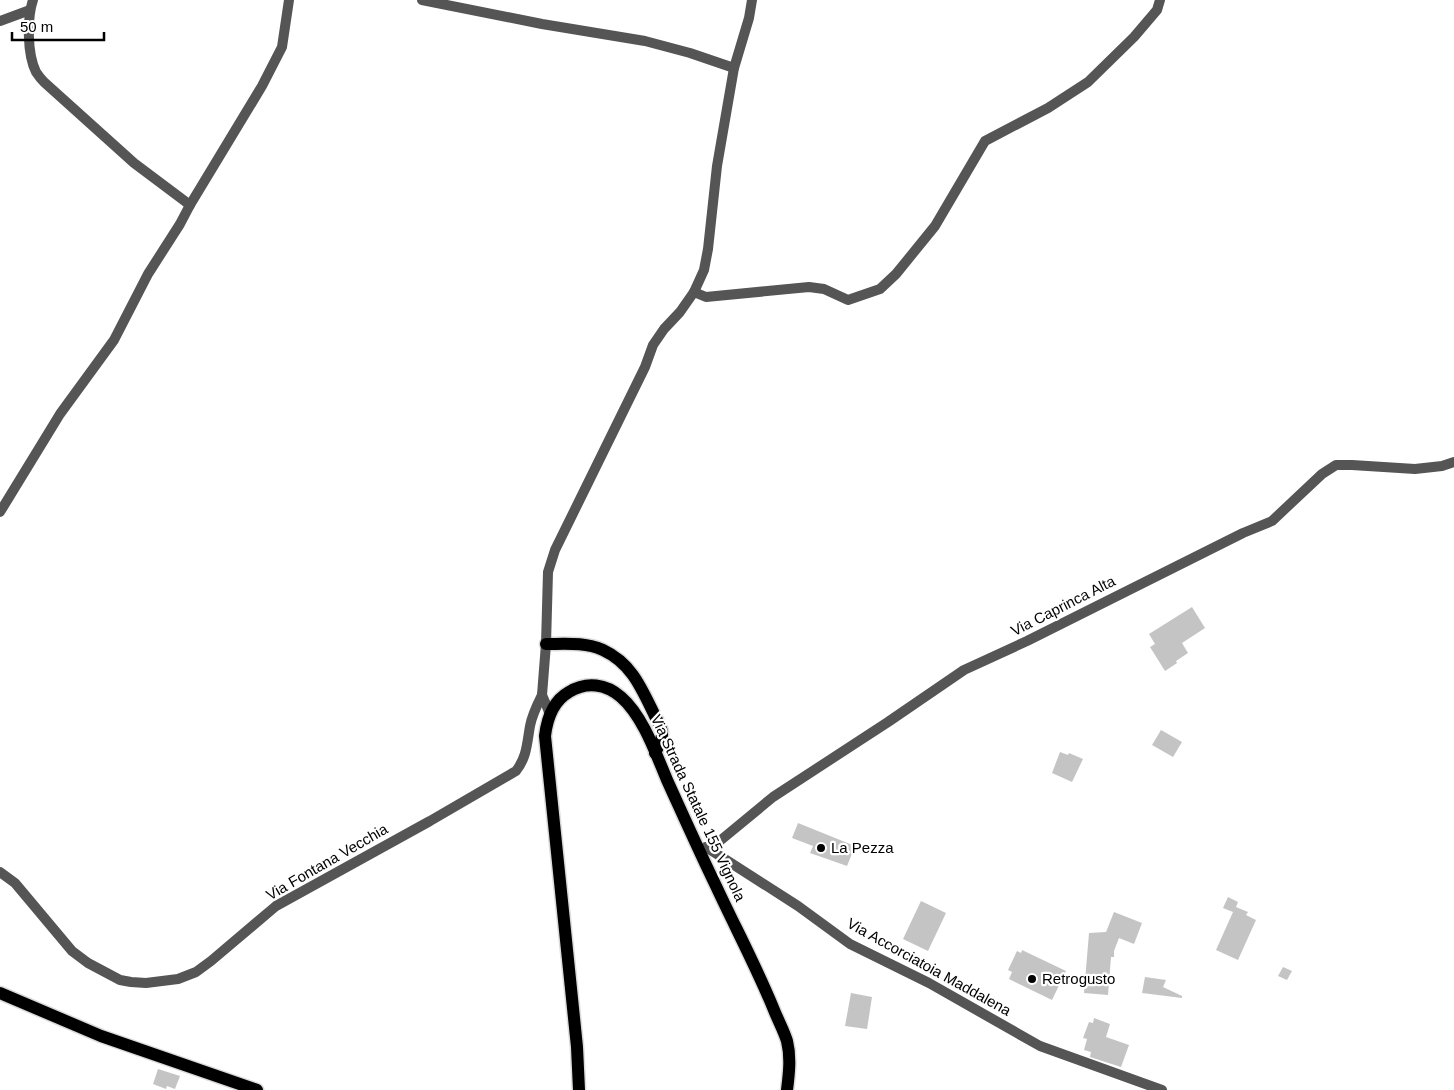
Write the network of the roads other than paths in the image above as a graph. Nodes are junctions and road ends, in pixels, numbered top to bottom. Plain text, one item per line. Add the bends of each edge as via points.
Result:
1 (34, 0) edge
2 (290, 0) edge
3 (422, 0) edge
4 (752, 0) edge
5 (1160, 0) edge
6 (30, 10) junction
7 (0, 20) edge
8 (734, 68) junction
9 (190, 205) junction
10 (694, 292) junction
11 (1454, 462) edge
12 (0, 512) edge
13 (546, 644) junction
14 (542, 696) junction
15 (550, 714) junction
16 (655, 753) junction
17 (696, 845) junction
18 (710, 849) junction
19 (0, 872) edge
20 (0, 993) edge
21 (257, 1090) edge
22 (579, 1090) edge
23 (787, 1090) edge
24 (1162, 1090) edge

1 - 6 street
2 - 9 street via 282,47
3 - 8 street via 645,41
4 - 8 street
5 - 10 street via 1157,10 1134,37 1088,82 1048,108 985,141 935,226 880,289 848,300 824,289 809,287 706,297
6 - 7 street
6 - 9 street via 29,33 36,73 134,163
8 - 10 street via 717,166 708,249 704,270
9 - 12 street via 148,274 114,340 60,414
10 - 13 street via 653,345 555,550 548,572
11 - 18 street, Via Caprinca Alta via 1415,469 1336,465 1272,521 964,670 773,797
13 - 14 street
13 - 16 main road via 575,644 600,649 618,658 630,670 662,732
14 - 15 street
14 - 19 street, Via Fontana Vecchia via 531,724 526,753 516,771 276,906 211,961 178,979 131,982 88,964 72,951 15,883
15 - 16 main road, Via Strada Statale 155 Vignola via 557,702 579,686 592,684 610,689 635,712
15 - 22 main road, Via Strada Statale 155 Vignola via 545,736
16 - 17 main road, Via Strada Statale 155 Vignola
17 - 18 street, Via Accorciatoia Maddalena
17 - 23 main road, Via Strada Statale 155 Vignola via 787,1041 790,1070
18 - 24 street, Via Accorciatoia Maddalena via 850,944 929,983 1040,1046
20 - 21 main road via 101,1036

